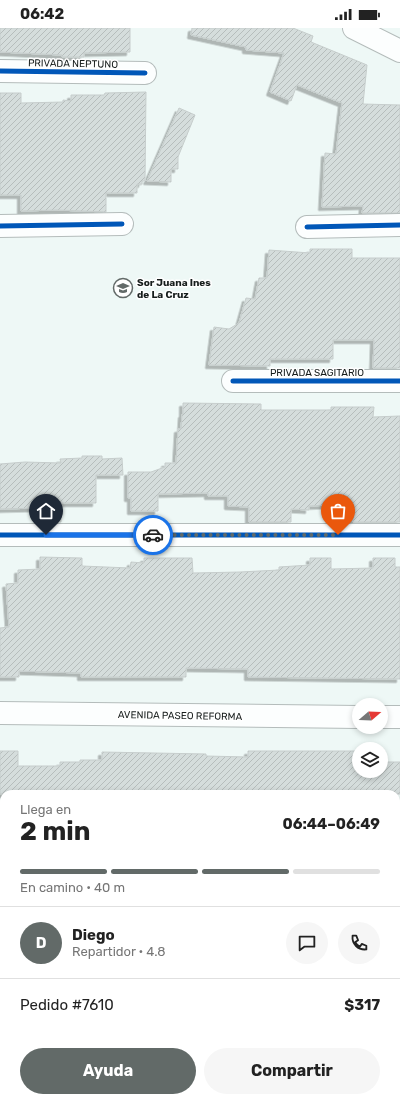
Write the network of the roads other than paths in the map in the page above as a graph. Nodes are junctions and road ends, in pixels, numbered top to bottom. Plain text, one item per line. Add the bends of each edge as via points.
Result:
1 (354, 28) edge
2 (400, 51) edge
3 (0, 71) edge
4 (145, 73) dead end
5 (122, 224) dead end
6 (400, 225) edge
7 (0, 226) edge
8 (307, 228) dead end
9 (233, 381) dead end
10 (400, 381) edge
11 (0, 535) edge
12 (400, 535) edge
13 (0, 713) edge
14 (352, 717) edge
15 (388, 717) edge
16 (400, 717) edge

1 - 2 street
3 - 4 street, PRIVADA NEPTUNO
5 - 7 street
6 - 8 street
9 - 10 street, PRIVADA SAGITARIO
11 - 12 street
13 - 14 street, AVENIDA PASEO REFORMA
15 - 16 street

